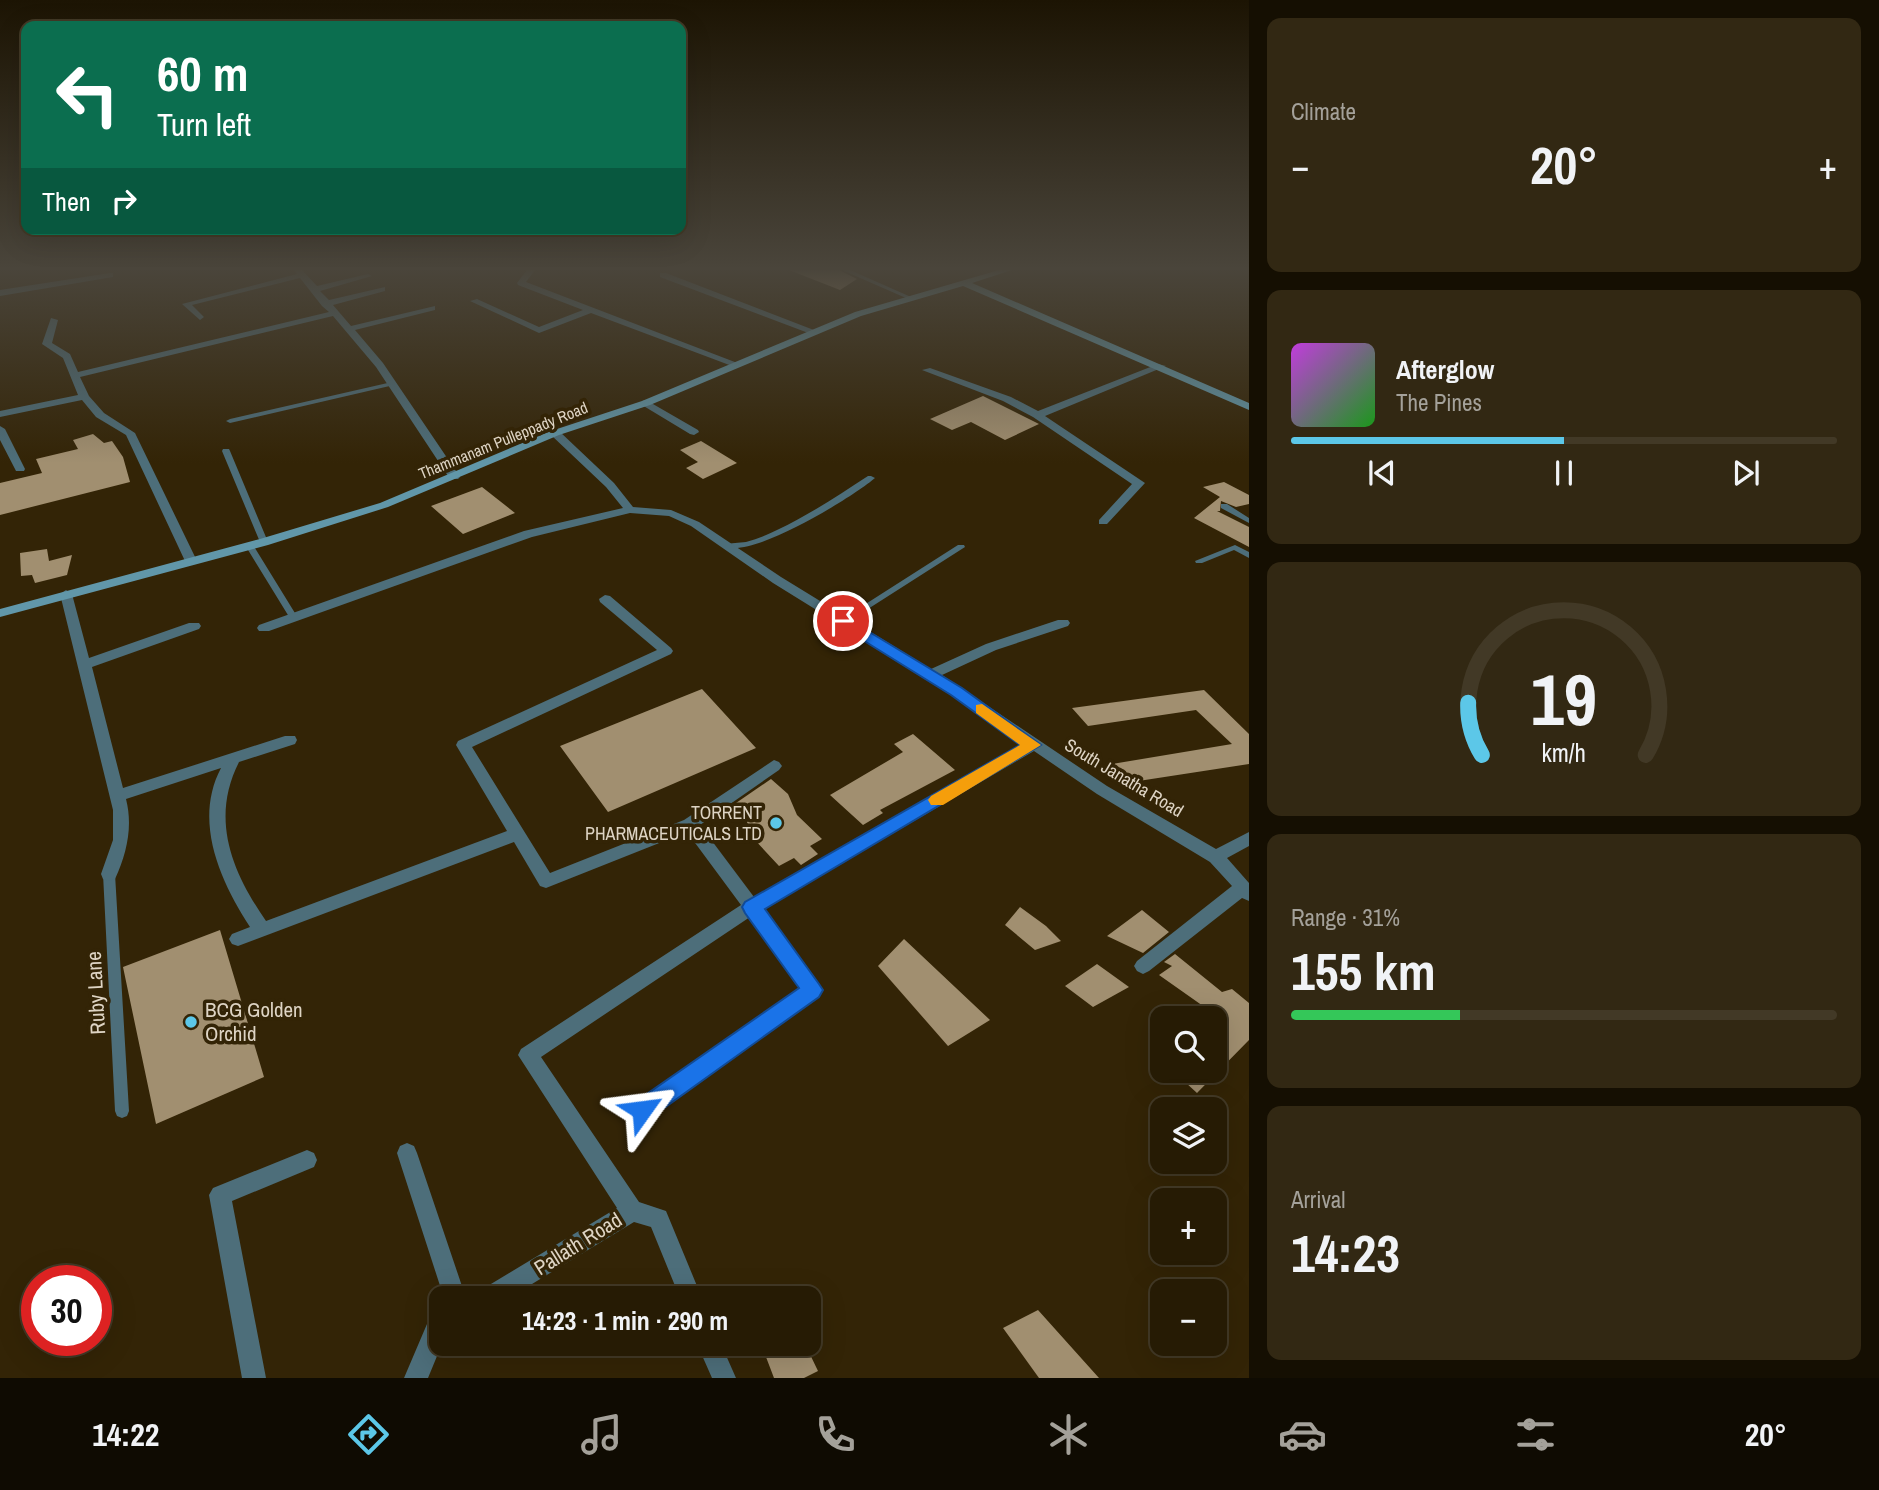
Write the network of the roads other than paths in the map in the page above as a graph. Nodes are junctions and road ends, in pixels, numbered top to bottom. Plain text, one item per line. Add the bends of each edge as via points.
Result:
1 (50, 334) edge
2 (245, 334) edge
3 (352, 334) edge
4 (660, 334) edge
5 (808, 334) edge
6 (1085, 334) edge
7 (735, 365) junction
8 (1158, 367) junction
9 (927, 370) dead end
10 (76, 375) junction
11 (392, 384) junction
12 (84, 397) junction
13 (1249, 400) edge
14 (646, 403) junction
15 (1249, 407) edge
16 (0, 414) edge
17 (1037, 415) junction
18 (230, 421) dead end
19 (0, 429) edge
20 (694, 432) dead end
21 (555, 433) junction
22 (226, 451) dead end
23 (20, 469) dead end
24 (454, 477) junction
25 (871, 478) dead end
26 (1224, 506) dead end
27 (630, 510) junction
28 (1249, 521) edge
29 (1104, 522) dead end
30 (264, 542) junction
31 (248, 545) junction
32 (729, 546) junction
33 (961, 547) dead end
34 (1249, 555) edge
35 (191, 561) junction
36 (1199, 561) dead end
37 (66, 594) junction
38 (605, 598) dead end
39 (0, 613) edge
40 (295, 618) junction
41 (843, 621) junction
42 (1063, 624) dead end
43 (194, 626) dead end
44 (264, 628) dead end
45 (87, 664) junction
46 (930, 675) junction
47 (290, 740) dead end
48 (1033, 745) junction
49 (234, 757) junction
50 (774, 765) dead end
51 (119, 795) junction
52 (690, 824) junction
53 (517, 834) junction
54 (1249, 838) edge
55 (1216, 857) junction
56 (109, 874) joint
57 (1245, 892) edge
58 (752, 907) junction
59 (262, 930) junction
60 (238, 939) dead end
61 (1143, 966) dead end
62 (642, 1110) dead end
63 (122, 1111) dead end
64 (407, 1153) dead end
65 (307, 1160) dead end
66 (632, 1211) junction
67 (452, 1286) edge
68 (509, 1286) edge
69 (686, 1286) edge
70 (429, 1347) edge
71 (714, 1356) edge
72 (254, 1378) edge
73 (416, 1378) edge
74 (723, 1378) edge

1 - 10 street via 47,344 67,356
2 - 10 street
3 - 11 street
4 - 7 street
5 - 7 main road, Thammanam Pulleppady Road
6 - 8 main road
7 - 14 main road, Thammanam Pulleppady Road
8 - 13 main road
8 - 15 main road
8 - 17 street
9 - 17 street via 1007,398
10 - 12 street
11 - 18 lane
11 - 24 street
12 - 16 street
12 - 35 street via 100,415 130,433
14 - 20 street
14 - 21 main road, Thammanam Pulleppady Road
17 - 29 street via 1139,483
19 - 23 street
21 - 24 main road, Thammanam Pulleppady Road
21 - 27 street
22 - 30 lane
24 - 30 main road, Thammanam Pulleppady Road via 384,505
25 - 32 lane via 808,517 741,547
26 - 28 lane
27 - 32 street, South Janatha Road via 671,513
27 - 40 street, South Janatha Road via 528,534
30 - 31 main road, Thammanam Pulleppady Road
31 - 35 main road, Thammanam Pulleppady Road
31 - 40 lane
32 - 41 street, South Janatha Road
33 - 41 lane
34 - 36 lane via 1235,547
35 - 37 main road, Thammanam Pulleppady Road
37 - 39 main road, Thammanam Pulleppady Road
37 - 45 street
38 - 53 street via 666,651 463,745
40 - 44 street, South Janatha Road
41 - 46 street, South Janatha Road
42 - 46 street via 991,647
43 - 45 street
45 - 51 street
46 - 48 street, South Janatha Road
47 - 49 street
48 - 55 street, South Janatha Road
48 - 58 street
49 - 51 street
49 - 59 street via 223,772 217,798 217,835 240,900
50 - 52 street
51 - 56 street via 121,840
52 - 53 street via 546,881
52 - 58 street
53 - 59 street
54 - 55 street
55 - 57 street, South Janatha Road
56 - 63 lane, Ruby Lane
57 - 61 street
58 - 62 street via 812,990
58 - 66 street via 528,1055
59 - 60 street
64 - 67 street
65 - 72 street via 220,1195
66 - 68 street, Pallath Road
66 - 69 street via 657,1219
70 - 73 street
71 - 74 street

